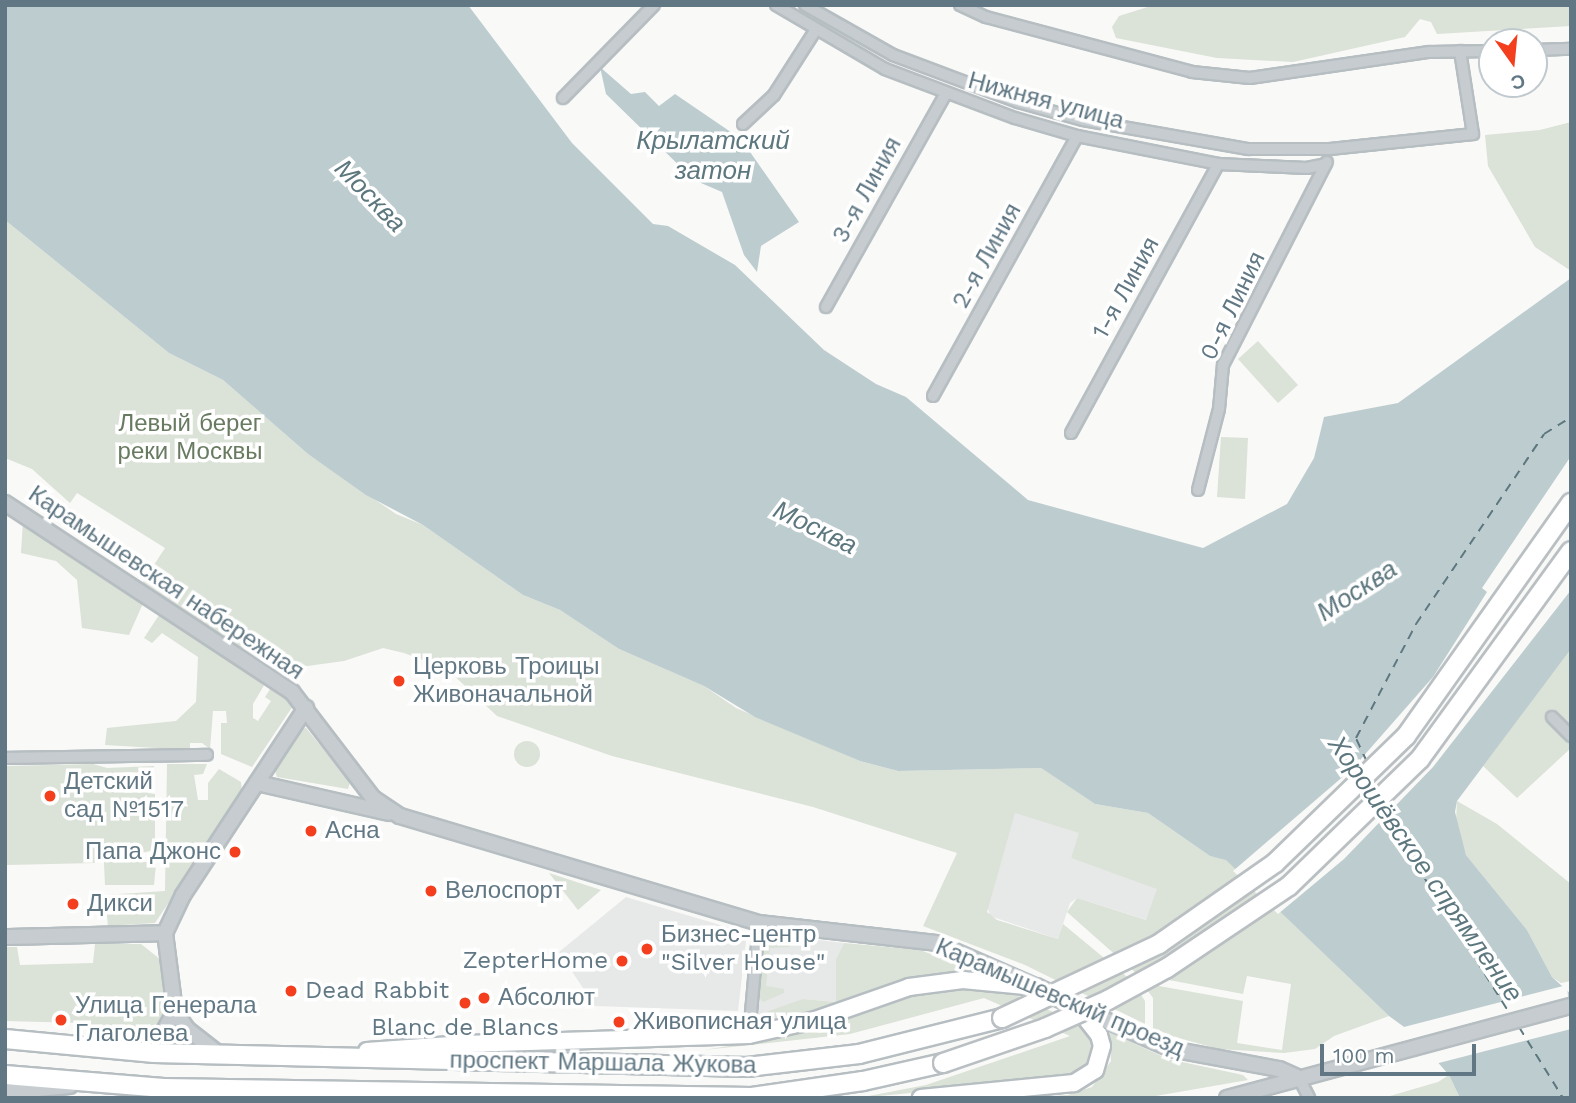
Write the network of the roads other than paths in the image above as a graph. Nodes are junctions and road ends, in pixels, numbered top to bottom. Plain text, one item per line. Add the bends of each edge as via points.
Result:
1 (654, 5) edge
2 (776, 5) edge
3 (806, 5) edge
4 (960, 5) edge
5 (815, 32) junction
6 (1571, 49) edge
7 (1548, 50) edge
8 (1460, 51) junction
9 (1478, 51) edge
10 (945, 95) junction
11 (563, 98) dead end
12 (743, 124) dead end
13 (1077, 136) junction
14 (1330, 149) junction
15 (1218, 164) junction
16 (1326, 164) junction
17 (826, 307) dead end
18 (933, 396) dead end
19 (1071, 433) dead end
20 (1198, 490) dead end
21 (5, 503) edge
22 (1571, 503) edge
23 (1571, 551) edge
24 (306, 708) junction
25 (1552, 717) dead end
26 (1571, 736) edge
27 (207, 755) dead end
28 (5, 758) edge
29 (257, 783) junction
30 (369, 792) junction
31 (347, 805) junction
32 (397, 814) junction
33 (415, 821) joint
34 (759, 923) junction
35 (165, 933) junction
36 (5, 937) edge
37 (1036, 987) junction
38 (1571, 1006) edge
39 (1077, 1007) junction
40 (175, 1011) junction
41 (749, 1035) junction
42 (5, 1039) edge
43 (137, 1052) junction
44 (219, 1054) junction
45 (319, 1055) junction
46 (5, 1075) edge
47 (1299, 1077) junction
48 (114, 1085) junction
49 (5, 1092) edge
50 (921, 1098) edge
51 (1227, 1098) edge
52 (1309, 1098) edge

1 - 11 street
2 - 5 street, Нижняя улица
3 - 14 street via 893,55 951,81 1044,110 1219,146
4 - 8 street via 986,17 1192,72 1251,78
5 - 10 street, Нижняя улица
5 - 12 street via 774,95
6 - 7 street
8 - 9 street
8 - 14 street via 1473,134
10 - 13 street, Нижняя улица
10 - 17 street, 3-я Линия
13 - 15 street, Нижняя улица
13 - 18 street, 2-я Линия
14 - 16 street, 0-я Линия
15 - 16 street, Нижняя улица via 1307,168
15 - 19 street, 1-я Линия
16 - 20 street, 0-я Линия via 1223,365 1219,409
21 - 24 street, Карамышевская набережная via 272,677
22 - 45 main road, проспект Маршала Жукова, bridge via 1406,736 1275,863 1159,944 1002,1018 859,1054 747,1067 652,1068
23 - 48 main road, проспект Маршала Жукова, bridge via 1420,759 1289,886 1167,968 1045,1028 943,1063 863,1082 752,1097
24 - 29 street
24 - 30 street, Карамышевская набережная
25 - 26 street
27 - 28 street
29 - 31 street
29 - 35 street via 183,895
30 - 31 street
30 - 32 street, Карамышевская набережная
31 - 32 street
32 - 33 street, Карамышевская набережная
33 - 34 street, Карамышевский проезд
34 - 37 street, Карамышевский проезд via 951,948
34 - 41 street
35 - 36 street
35 - 40 street
37 - 39 main road, Карамышевский проезд
37 - 41 main road via 982,981 926,984 815,1020
38 - 47 street
39 - 47 street, Карамышевский проезд via 1171,1049 1279,1069
39 - 50 main road via 1093,1024 1102,1046 1095,1070 1085,1078 1057,1085
40 - 43 street via 164,1031
40 - 44 street via 187,1029
41 - 45 main road via 465,1044
42 - 43 main road, проспект Маршала Жукова
43 - 44 main road, проспект Маршала Жукова
44 - 45 main road, проспект Маршала Жукова
46 - 48 main road, проспект Маршала Жукова
47 - 51 street
47 - 52 street
48 - 49 street

